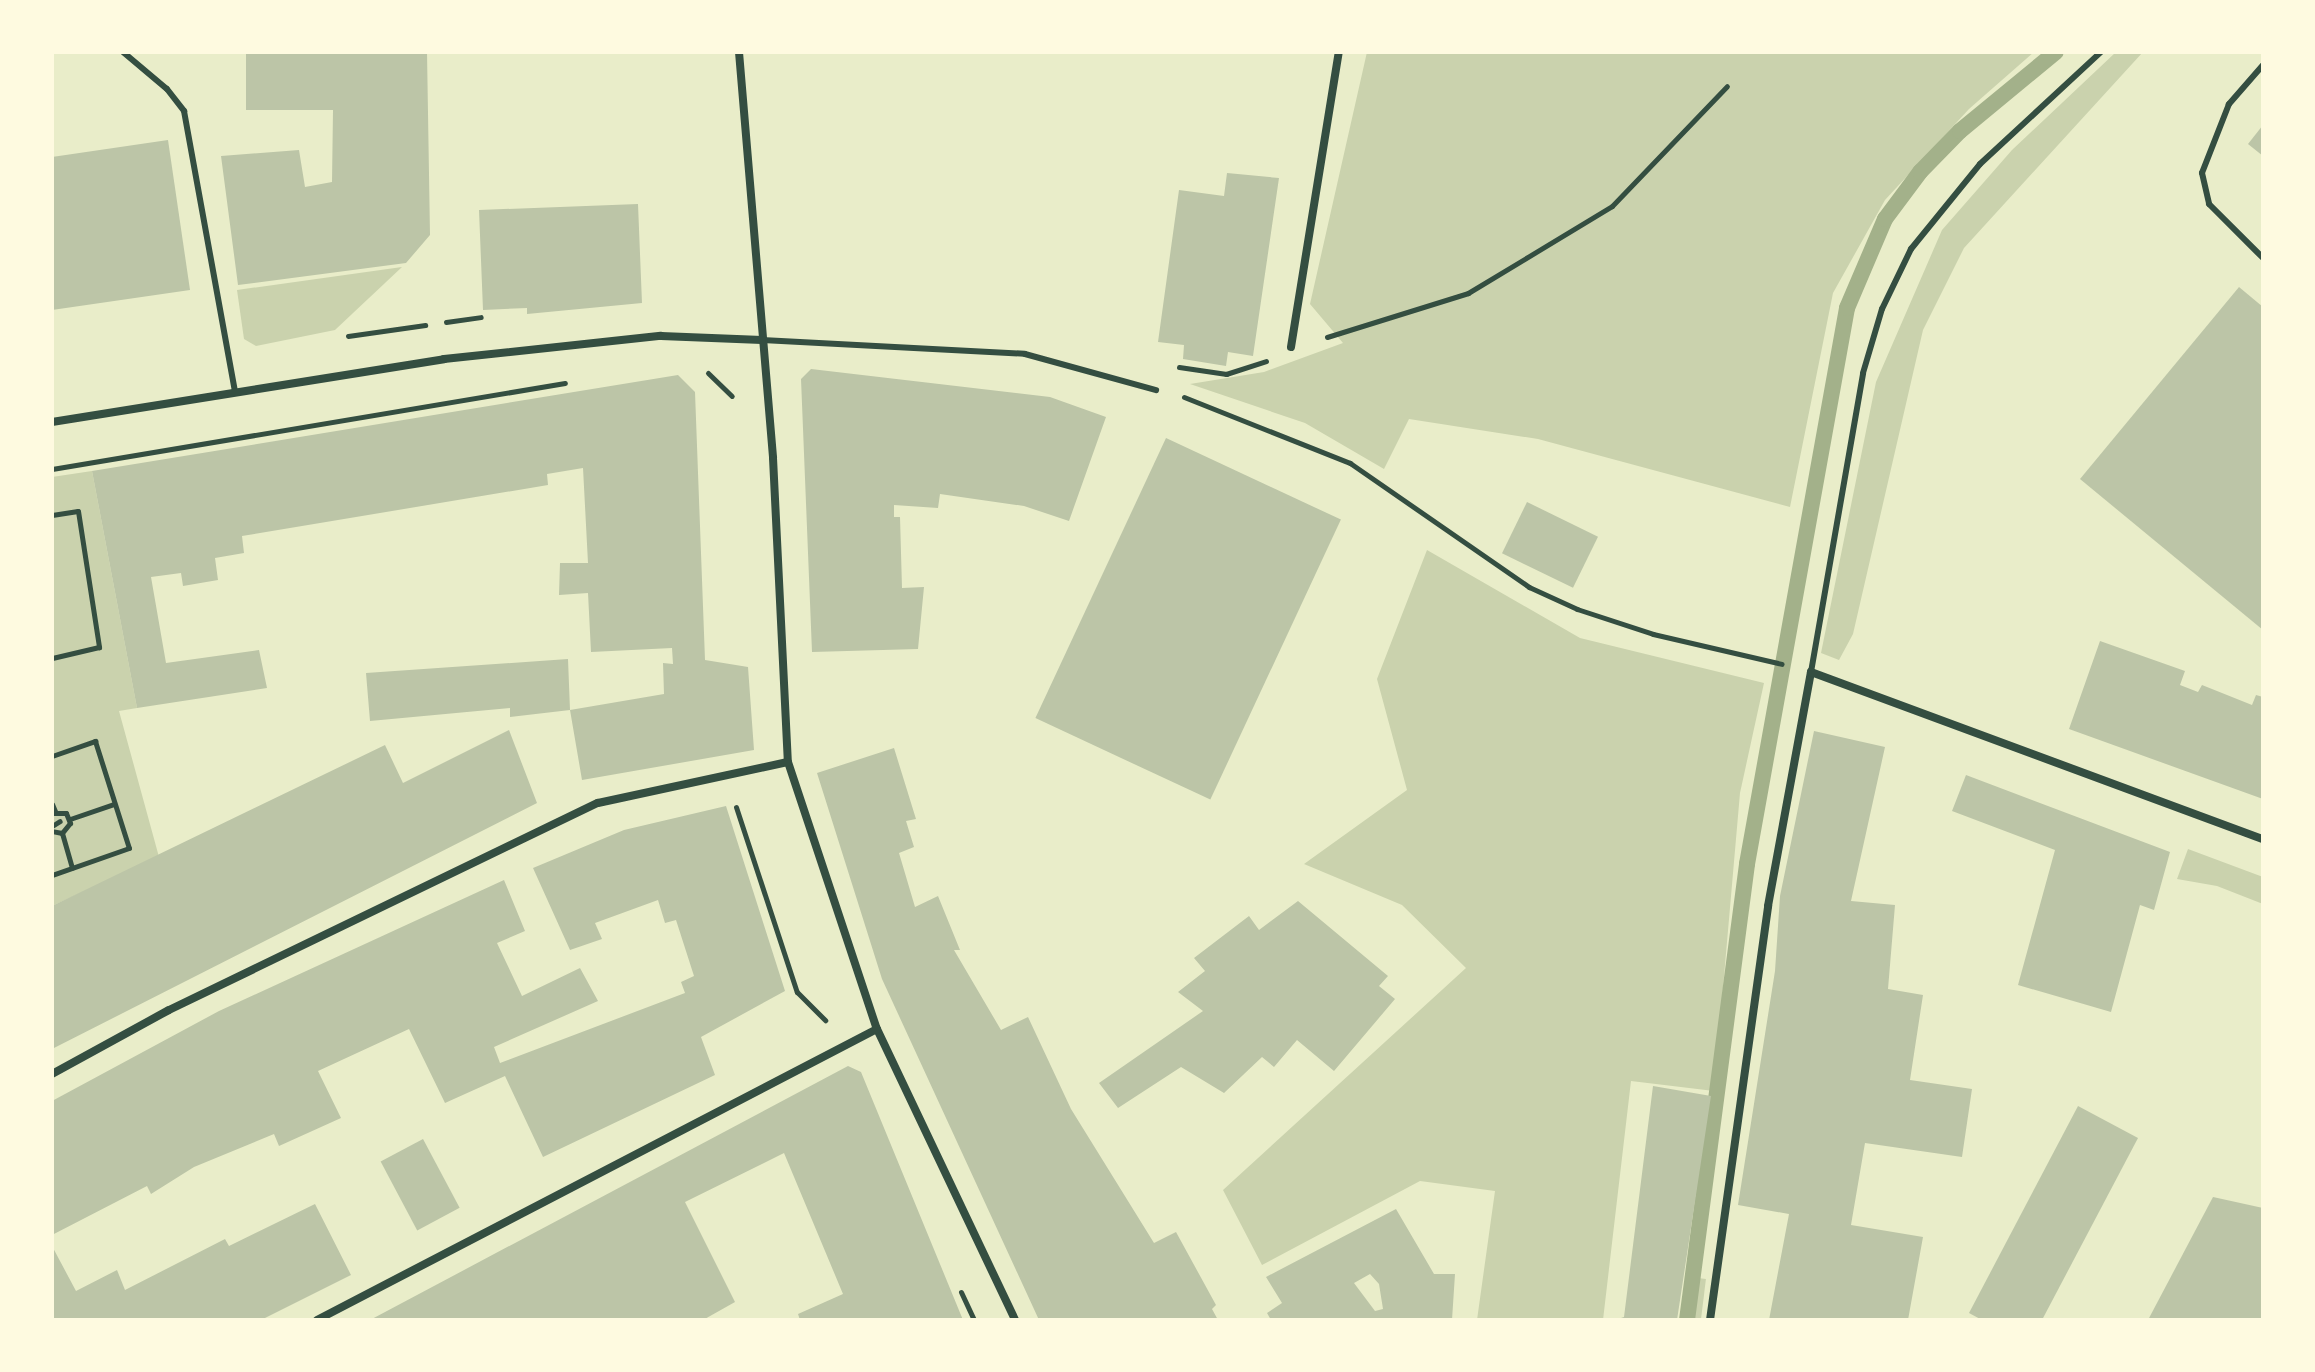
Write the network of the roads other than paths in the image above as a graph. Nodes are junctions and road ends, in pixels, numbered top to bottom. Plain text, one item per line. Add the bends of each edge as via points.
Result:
1 (123, 52) edge
2 (739, 52) edge
3 (1339, 52) edge
4 (2101, 52) edge
5 (2263, 65) edge
6 (2263, 258) edge
7 (762, 340) junction
8 (1291, 347) road end
9 (1156, 390) dead end
10 (235, 391) junction
11 (52, 422) edge
12 (1811, 672) junction
13 (788, 762) junction
14 (2263, 839) edge
15 (877, 1029) junction
16 (52, 1074) edge
17 (317, 1320) edge
18 (1015, 1320) edge
19 (1710, 1320) edge

1 - 10 lane via 184,111
2 - 7 street
3 - 8 street
4 - 12 lane via 1980,164 1911,249 1882,309 1863,373
5 - 6 lane via 2229,104 2202,173 2209,204
7 - 9 lane via 1025,354
7 - 10 street via 661,336 444,359
7 - 13 street
10 - 11 street
12 - 14 street
12 - 19 street via 1768,906
13 - 15 street
13 - 16 street via 598,803 169,1010
15 - 17 street
15 - 18 street

